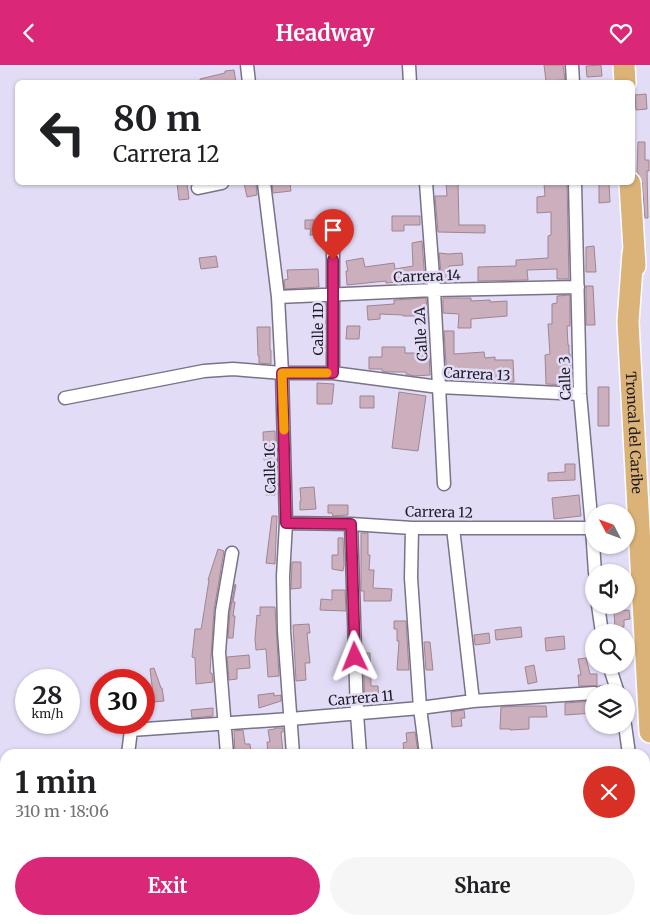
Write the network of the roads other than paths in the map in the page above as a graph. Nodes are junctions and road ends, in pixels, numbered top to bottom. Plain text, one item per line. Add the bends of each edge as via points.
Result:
1 (247, 65) edge
2 (409, 65) edge
3 (572, 65) edge
4 (624, 65) edge
5 (249, 80) edge
6 (410, 80) edge
7 (573, 80) edge
8 (625, 80) edge
9 (212, 185) edge
10 (264, 185) edge
11 (426, 185) edge
12 (575, 185) edge
13 (630, 185) edge
14 (198, 188) dead end
15 (333, 226) dead end
16 (633, 253) junction
17 (578, 287) junction
18 (434, 290) junction
19 (334, 295) junction
20 (278, 297) junction
21 (282, 373) junction
22 (333, 373) junction
23 (439, 387) junction
24 (580, 394) junction
25 (65, 398) dead end
26 (444, 484) dead end
27 (650, 486) edge
28 (590, 504) edge
29 (286, 523) junction
30 (351, 524) junction
31 (412, 528) junction
32 (452, 528) junction
33 (585, 528) edge
34 (232, 553) dead end
35 (585, 694) edge
36 (473, 701) junction
37 (420, 708) junction
38 (357, 714) junction
39 (290, 719) junction
40 (224, 723) junction
41 (650, 732) edge
42 (626, 734) edge
43 (129, 749) edge
44 (227, 749) edge
45 (293, 749) edge
46 (360, 749) edge
47 (425, 749) edge
48 (628, 749) edge

1 - 5 street
2 - 6 street
3 - 7 street
4 - 8 highway
9 - 14 street
10 - 20 street, Calle 1C
11 - 18 street, Calle 2A
12 - 17 street, Calle 3
13 - 16 highway, Troncal del Caribe
15 - 19 street, Calle 1D
16 - 27 highway, Troncal del Caribe via 642,321
16 - 41 highway, Troncal del Caribe via 628,322
17 - 18 street, Carrera 14
17 - 24 street, Calle 3
18 - 19 street, Carrera 14
18 - 23 street, Calle 2A
19 - 20 street, Carrera 14
19 - 22 street, Calle 1D
20 - 21 street, Calle 1C
21 - 22 street, Carrera 13
21 - 25 street, Carrera 13 via 212,370
21 - 29 street, Calle 1C
22 - 23 street, Carrera 13
23 - 24 street, Carrera 13
23 - 26 street, Calle 2A
24 - 28 street, Calle 3
29 - 30 street, Carrera 12
29 - 39 street, Calle 1C via 284,631
30 - 31 street, Carrera 12
30 - 38 street
31 - 32 street, Carrera 12
31 - 37 street via 411,578
32 - 33 street, Carrera 12
32 - 36 street
34 - 40 street via 219,653
35 - 36 street, Carrera 11
36 - 37 street, Carrera 11
37 - 38 street, Carrera 11
37 - 47 street
38 - 39 street, Carrera 11
38 - 46 street
39 - 40 street, Carrera 11
39 - 45 street, Calle 1C
40 - 43 street, Carrera 11 via 131,730
40 - 44 street
42 - 48 street

